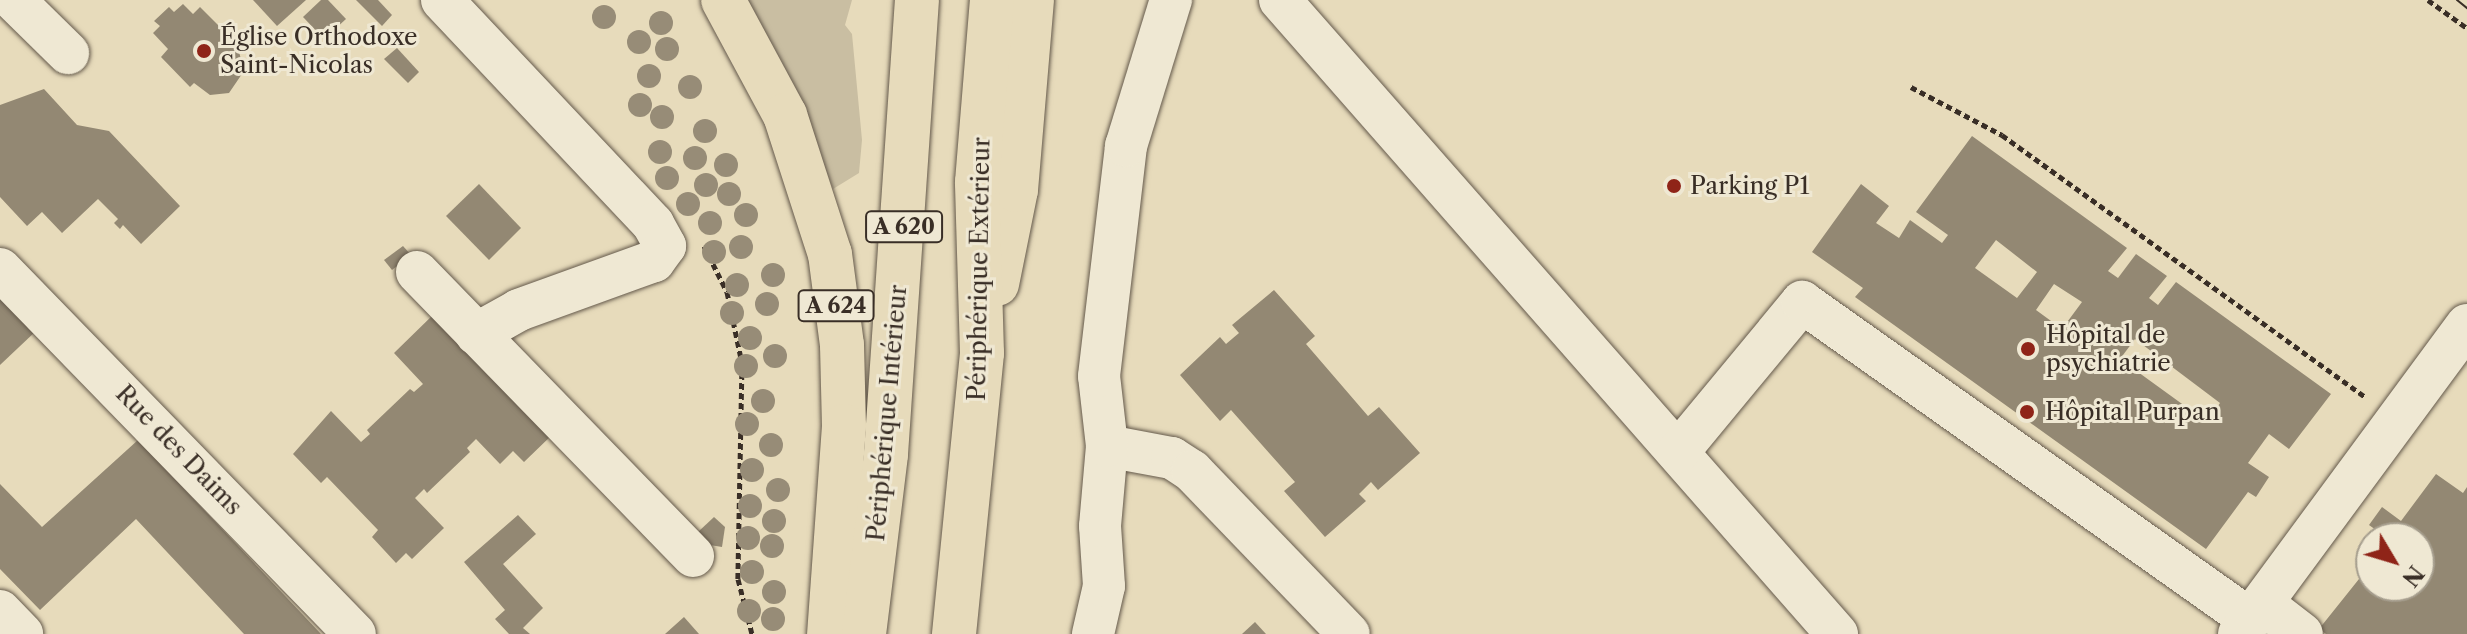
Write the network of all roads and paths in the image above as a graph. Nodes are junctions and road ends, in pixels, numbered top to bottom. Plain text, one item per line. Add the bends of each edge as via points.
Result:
1 (14, 0) edge
2 (442, 0) edge
3 (723, 0) edge
4 (917, 0) edge
5 (992, 0) edge
6 (1032, 0) edge
7 (1142, 0) edge
8 (1171, 0) edge
9 (1280, 0) edge
10 (2428, 0) edge
11 (2467, 28) edge
12 (68, 53) dead end
13 (1152, 62) junction
14 (1911, 87) dead end
15 (0, 269) edge
16 (417, 272) dead end
17 (2467, 325) edge
18 (476, 334) junction
19 (982, 353) junction
20 (2398, 421) junction
21 (1107, 446) junction
22 (1678, 452) junction
23 (693, 556) dead end
24 (0, 611) edge
25 (2251, 619) edge
26 (22, 634) edge
27 (355, 634) edge
28 (829, 634) edge
29 (864, 634) edge
30 (954, 634) edge
31 (1093, 634) edge
32 (1349, 634) edge
33 (1837, 634) edge
34 (2302, 634) edge

1 - 12 street
2 - 18 street via 653,224 665,246 654,261 519,310
3 - 28 highway, A 624 via 785,115 830,254 842,345 844,426
4 - 29 highway, Périphérique Intérieur / A 620 via 886,454
5 - 19 highway, Périphérique Extérieur / A 620 via 977,182
6 - 19 highway via 1016,190
7 - 13 street via 1138,36
8 - 13 street
9 - 22 street
10 - 11 path
13 - 21 street via 1124,161 1099,376
14 - 20 path via 2002,135
15 - 27 street, Rue des Daims
16 - 18 street
17 - 20 street
18 - 23 street
19 - 30 highway, Périphérique Extérieur / A 620
20 - 25 street
21 - 31 street via 1100,526 1104,586
21 - 32 street via 1172,458 1192,471
22 - 25 street via 1802,302
22 - 33 street
24 - 26 street
25 - 34 street

